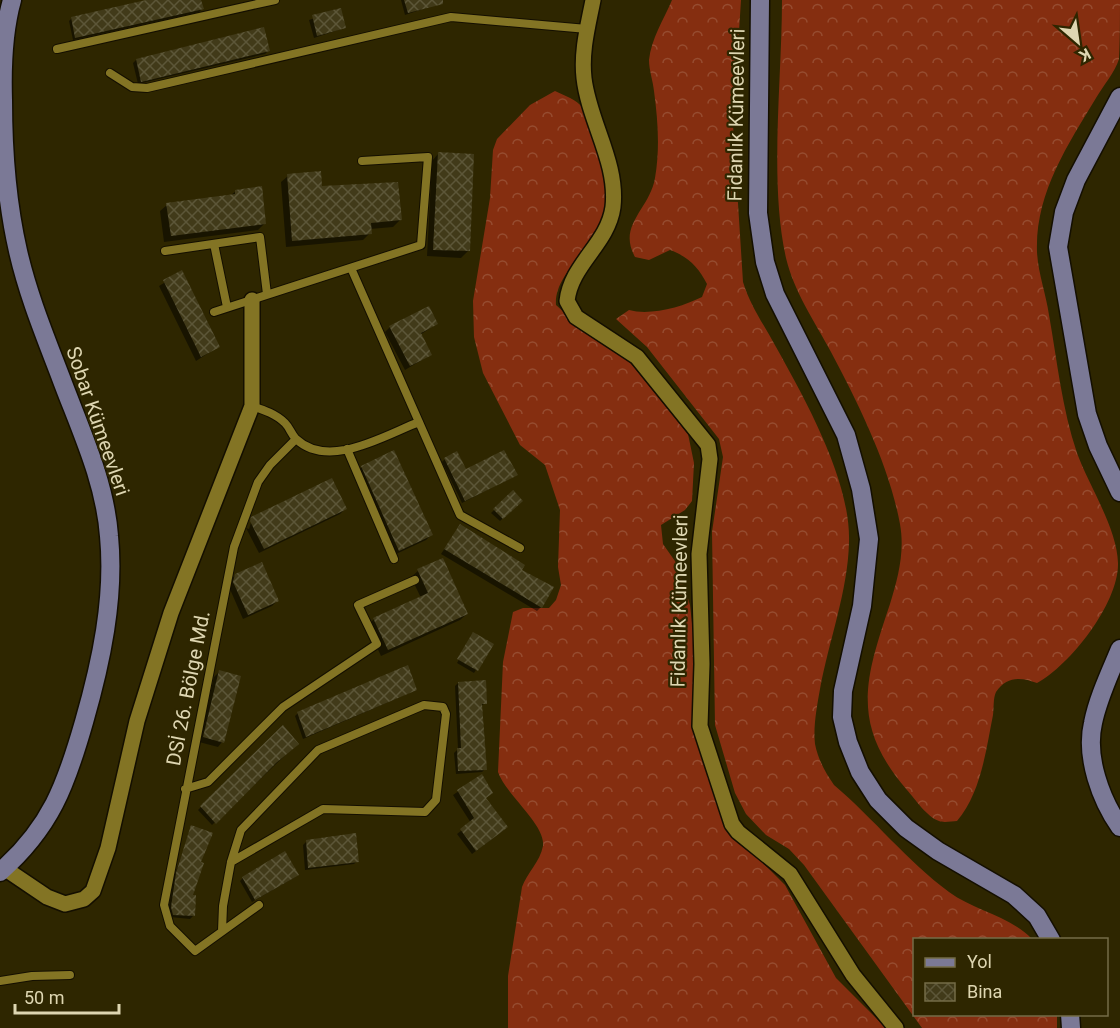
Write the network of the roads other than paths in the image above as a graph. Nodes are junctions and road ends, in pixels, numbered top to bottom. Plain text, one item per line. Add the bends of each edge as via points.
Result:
1 (12, 0) edge
2 (275, 0) edge
3 (593, 0) edge
4 (760, 0) edge
5 (587, 29) junction
6 (57, 49) dead end
7 (110, 74) dead end
8 (1120, 97) edge
9 (362, 161) dead end
10 (214, 244) junction
11 (165, 251) dead end
12 (351, 268) junction
13 (267, 294) junction
14 (252, 300) junction
15 (227, 308) junction
16 (214, 312) dead end
17 (252, 406) junction
18 (419, 422) junction
19 (296, 438) junction
20 (347, 449) junction
21 (1120, 492) edge
22 (520, 548) dead end
23 (394, 559) dead end
24 (415, 580) dead end
25 (1120, 649) edge
26 (185, 789) junction
27 (1120, 828) edge
28 (231, 861) junction
29 (2, 870) edge
30 (259, 905) dead end
31 (222, 931) junction
32 (1050, 938) edge
33 (70, 975) dead end
34 (0, 981) edge
35 (896, 1028) edge

1 - 29 main road, Sobar Kümeevleri via 2,68 10,211 32,299 103,497 110,580 105,634 93,693 63,790 44,823
2 - 6 lane
3 - 5 street, Fidanlık Kümeevleri
4 - 32 main road, Fidanlık Kümeevleri via 758,213 765,261 775,294 846,435 861,489 869,540 862,606 843,691 842,717 848,741 860,772 878,800 906,828 1014,895 1037,916
5 - 7 lane via 451,17 147,88 132,87
5 - 35 street, Fidanlık Kümeevleri via 584,79 609,166 612,209 598,243 573,277 567,301 576,317 637,357 708,445 710,459 699,554 699,726 732,824 790,874 853,975
8 - 21 main road via 1076,180 1064,212 1058,247 1087,414
9 - 12 lane via 428,157 421,245
10 - 11 lane
10 - 13 lane via 260,237
10 - 15 lane
12 - 13 lane
12 - 18 lane
13 - 14 lane
14 - 15 lane
14 - 17 street
15 - 16 lane
17 - 19 lane via 286,423
17 - 29 street via 171,613 137,721 108,848 93,891 84,899 65,904
18 - 20 lane
18 - 22 lane via 460,515
19 - 20 lane via 312,448 332,452
19 - 26 lane, DSİ 26. Bölge Md. via 258,482 234,547
20 - 23 lane
24 - 26 lane via 358,605 377,644 283,707 208,782
25 - 27 main road via 1092,725 1092,761 1098,784
26 - 31 lane, DSİ 26. Bölge Md. via 164,905 170,926 195,951
28 - 28 lane via 241,830 318,750 424,705 443,707 446,714 436,800 425,812 323,809
28 - 31 lane
30 - 31 lane
33 - 34 lane

